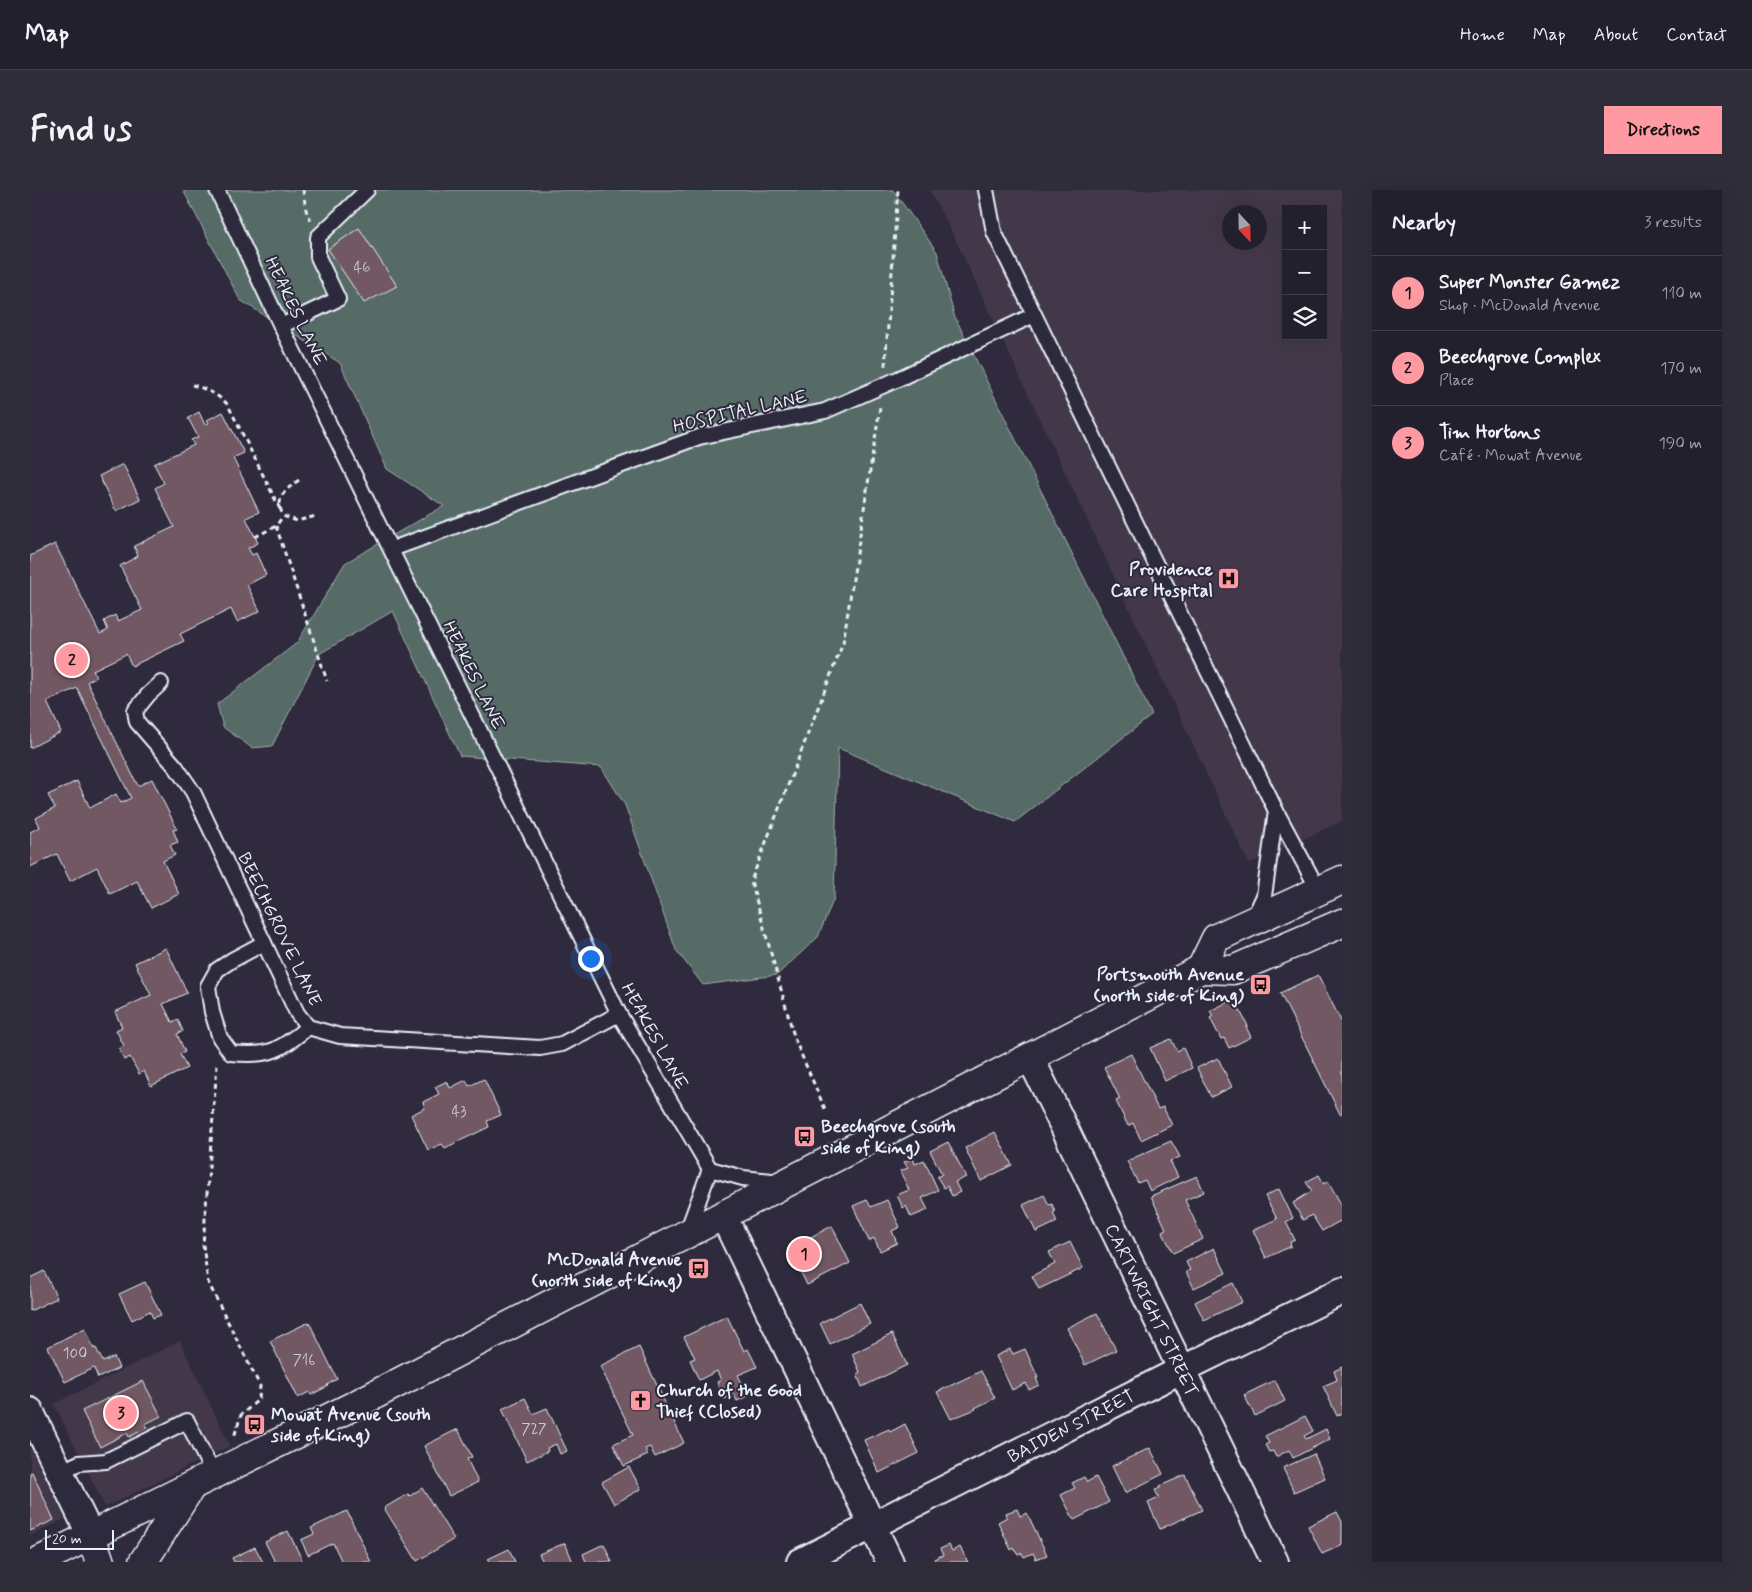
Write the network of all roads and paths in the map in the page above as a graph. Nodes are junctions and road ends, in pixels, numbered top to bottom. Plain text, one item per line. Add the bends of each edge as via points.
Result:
1 (217, 190) edge
2 (303, 190) edge
3 (367, 190) edge
4 (898, 190) edge
5 (986, 190) edge
6 (318, 237) junction
7 (1034, 315) junction
8 (281, 326) junction
9 (192, 385) dead end
10 (883, 386) junction
11 (299, 480) dead end
12 (280, 509) junction
13 (283, 516) junction
14 (316, 516) dead end
15 (276, 526) junction
16 (255, 537) dead end
17 (392, 549) junction
18 (327, 681) dead end
19 (161, 683) dead end
20 (1276, 811) junction
21 (1331, 886) edge
22 (1253, 920) junction
23 (1340, 930) edge
24 (264, 943) junction
25 (1201, 969) junction
26 (620, 1014) junction
27 (308, 1027) junction
28 (1030, 1057) junction
29 (218, 1060) dead end
30 (825, 1109) dead end
31 (710, 1169) junction
32 (786, 1182) junction
33 (723, 1216) junction
34 (686, 1235) junction
35 (1342, 1291) edge
36 (1181, 1370) junction
37 (30, 1411) edge
38 (232, 1442) dead end
39 (60, 1472) junction
40 (203, 1481) junction
41 (873, 1526) junction
42 (91, 1536) junction
43 (37, 1562) edge
44 (100, 1562) edge
45 (143, 1562) edge
46 (800, 1562) edge
47 (890, 1562) edge
48 (1274, 1562) edge

1 - 8 lane, HEAKES LANE
2 - 6 path via 306,210
3 - 6 lane
4 - 10 path
5 - 7 lane via 994,232
6 - 8 lane via 318,257 338,299
7 - 10 lane, HOSPITAL LANE
7 - 20 lane
8 - 17 lane, HEAKES LANE
9 - 12 path via 200,386 228,405
10 - 17 lane, HOSPITAL LANE via 825,411 698,437
10 - 30 path via 843,642 751,881 795,1040
11 - 12 path via 282,494
12 - 13 path
13 - 14 path via 296,521
13 - 15 path
15 - 16 path
15 - 18 path
17 - 26 lane, HEAKES LANE
19 - 24 lane, BEECHGROVE LANE via 135,711 136,722 194,792
20 - 21 lane
20 - 22 lane via 1264,896
21 - 22 main road
21 - 23 main road
22 - 25 main road via 1216,938
23 - 25 main road via 1233,970
24 - 27 lane, BEECHGROVE LANE via 296,1013
24 - 27 lane via 217,970 208,986 220,1038 231,1053 270,1053
25 - 28 main road
26 - 27 lane, BEECHGROVE LANE via 562,1044 540,1048 340,1036
26 - 31 lane, HEAKES LANE
28 - 32 main road
28 - 36 street, CARTWRIGHT STREET
29 - 38 path via 203,1245 208,1282 260,1386 259,1399 241,1415
31 - 32 lane via 743,1178
31 - 34 lane
32 - 33 main road
33 - 34 main road
33 - 41 street
34 - 40 main road
35 - 36 street, BAIDEN STREET
36 - 41 street, BAIDEN STREET
36 - 48 street, CARTWRIGHT STREET
37 - 39 street
39 - 40 lane via 79,1463 106,1461 187,1421
39 - 42 street
40 - 42 main road
40 - 45 main road
41 - 46 street, BAIDEN STREET
41 - 47 street
42 - 43 main road
42 - 44 main road

